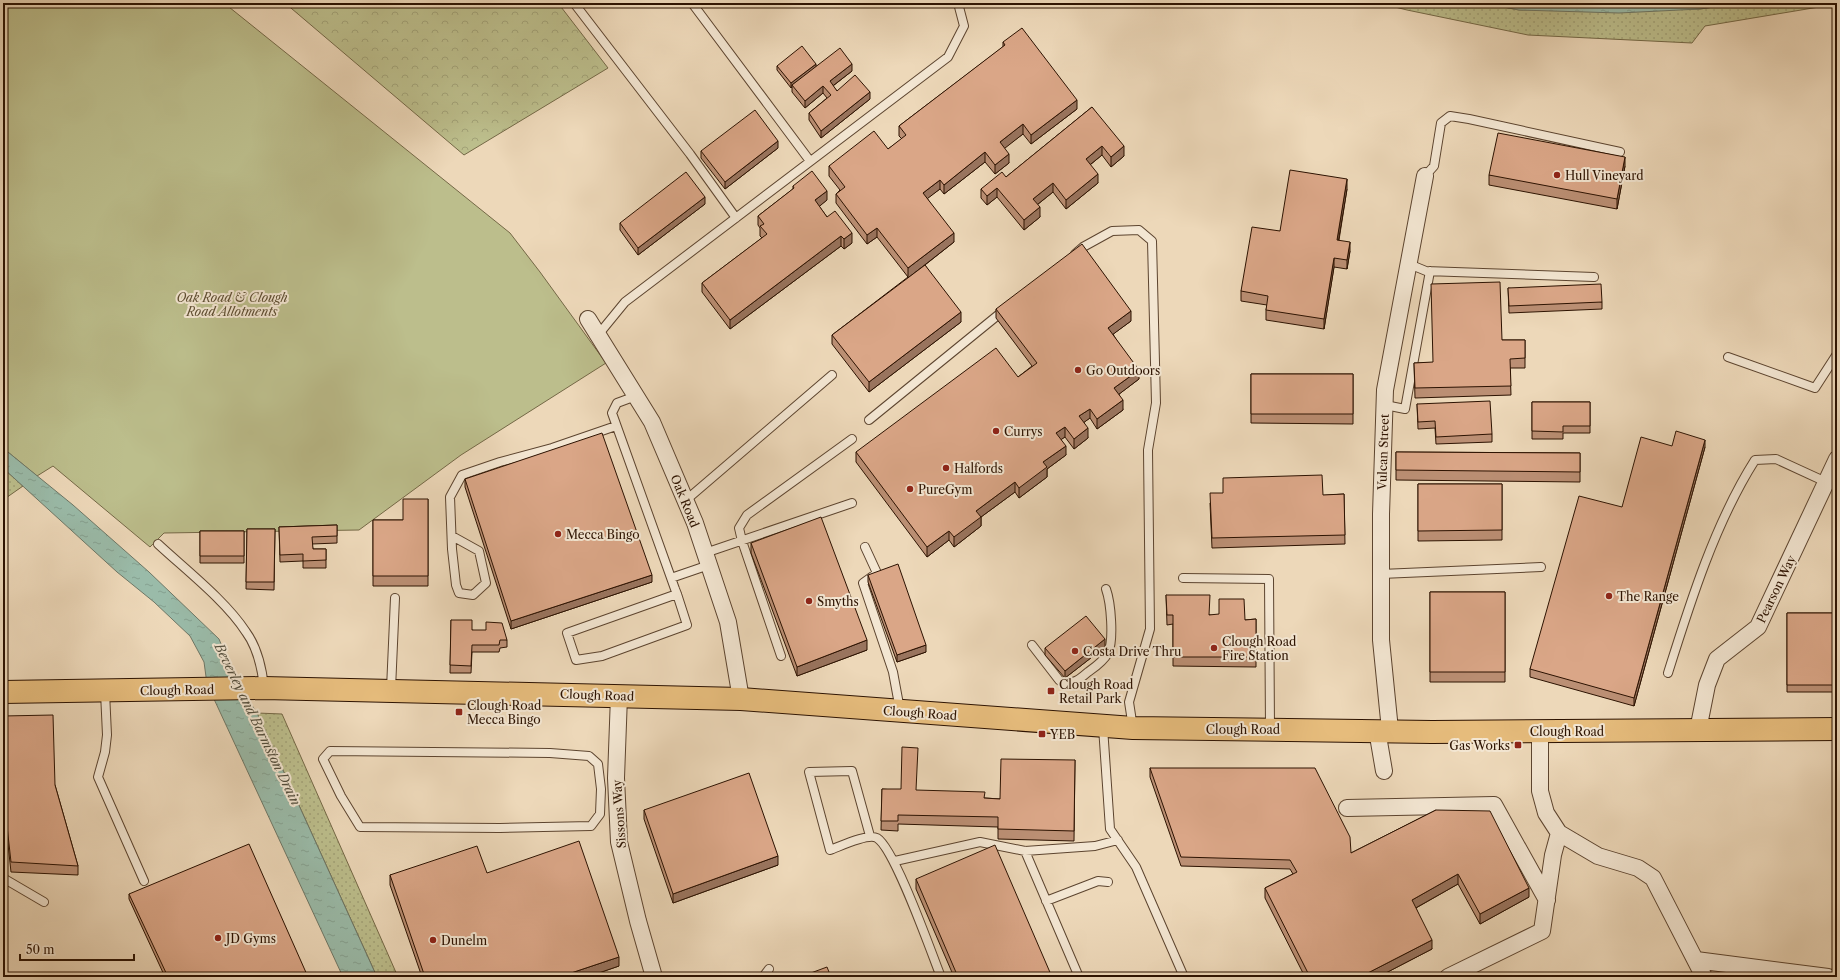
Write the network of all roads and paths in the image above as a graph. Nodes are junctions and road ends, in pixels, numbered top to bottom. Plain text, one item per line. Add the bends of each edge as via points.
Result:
1 (574, 3) edge
2 (692, 3) edge
3 (958, 3) edge
4 (1620, 152) dead end
5 (810, 161) junction
6 (1425, 176) joint
7 (736, 218) junction
8 (1070, 257) edge
9 (1410, 264) junction
10 (1430, 271) junction
11 (1594, 277) dead end
12 (1010, 306) edge
13 (588, 319) dead end
14 (598, 335) junction
15 (1837, 354) edge
16 (1728, 357) dead end
17 (832, 375) dead end
18 (636, 396) junction
19 (1385, 405) junction
20 (869, 420) dead end
21 (616, 426) junction
22 (852, 439) dead end
23 (1837, 458) edge
24 (1826, 482) junction
25 (685, 501) junction
26 (852, 503) dead end
27 (452, 536) junction
28 (742, 541) junction
29 (158, 544) dead end
30 (866, 547) dead end
31 (707, 559) junction
32 (1541, 567) dead end
33 (1381, 574) junction
34 (671, 578) junction
35 (1183, 578) dead end
36 (1106, 589) dead end
37 (677, 594) junction
38 (395, 598) dead end
39 (1032, 645) dead end
40 (781, 656) dead end
41 (1668, 674) dead end
42 (257, 688) junction
43 (391, 690) junction
44 (105, 691) junction
45 (3, 692) edge
46 (619, 696) junction
47 (742, 699) junction
48 (900, 711) junction
49 (1103, 726) junction
50 (1133, 728) junction
51 (1270, 729) junction
52 (1837, 729) edge
53 (1384, 730) junction
54 (1698, 730) junction
55 (1540, 731) junction
56 (1384, 771) dead end
57 (601, 789) junction
58 (617, 791) junction
59 (1347, 808) dead end
60 (1559, 833) junction
61 (870, 836) junction
62 (1118, 840) junction
63 (1025, 851) junction
64 (895, 861) junction
65 (3, 878) edge
66 (144, 881) dead end
67 (1108, 882) dead end
68 (1547, 900) junction
69 (1046, 901) junction
70 (44, 902) dead end
71 (1696, 960) junction
72 (769, 969) dead end
73 (654, 977) edge
74 (763, 977) edge
75 (941, 977) edge
76 (1079, 977) edge
77 (1184, 977) edge
78 (1448, 977) edge
79 (1704, 977) edge
80 (1828, 977) edge

1 - 7 lane
2 - 5 lane
3 - 5 lane via 964,26 948,57
4 - 6 lane via 1450,116 1441,123 1434,166
5 - 7 lane
6 - 9 street, Vulcan Street
7 - 14 lane via 625,302
8 - 50 lane via 1112,231 1139,230 1152,241 1156,403 1148,450 1150,629 1129,702
9 - 10 lane
9 - 19 street, Vulcan Street via 1385,390
10 - 11 lane
10 - 19 lane via 1405,409
12 - 20 lane
13 - 14 street, Oak Road
14 - 18 street, Oak Road
15 - 16 lane via 1815,388
17 - 25 lane
18 - 21 lane via 617,403 612,413
18 - 25 street, Oak Road via 652,422
19 - 33 street, Vulcan Street
21 - 27 lane via 462,475 450,497
21 - 34 lane
22 - 28 lane via 747,516 740,528
23 - 24 street, Pearson Way
24 - 41 lane via 1776,459 1755,460 1720,528 1687,613
24 - 54 street, Pearson Way via 1758,626 1718,659 1707,685
25 - 31 street, Oak Road
26 - 28 lane
27 - 27 lane via 456,585 459,593 473,594 486,583 479,551
28 - 31 lane
28 - 40 lane
29 - 42 lane via 231,612 247,633 262,669
30 - 48 lane via 877,573 863,583 892,672
31 - 34 lane
31 - 47 street, Oak Road via 728,622
32 - 33 lane
33 - 53 street, Vulcan Street
34 - 37 lane
35 - 51 lane via 1269,578
36 - 39 lane via 1109,598 1111,642 1108,653 1076,682 1063,683 1059,680
37 - 37 lane via 687,625 602,656 576,660 567,633
38 - 43 lane
42 - 43 main road, Clough Road
42 - 44 main road, Clough Road
43 - 46 main road, Clough Road
44 - 45 main road, Clough Road
44 - 66 lane via 106,752 98,777
46 - 47 main road, Clough Road
46 - 58 street, Sissons Way
47 - 48 main road, Clough Road
48 - 49 main road, Clough Road
49 - 50 main road, Clough Road
49 - 62 lane via 1110,829
50 - 51 main road, Clough Road
51 - 53 main road, Clough Road
52 - 54 main road, Clough Road
53 - 55 main road, Clough Road
53 - 56 street, Vulcan Street
54 - 55 main road, Clough Road
55 - 60 street via 1540,791 1546,812
57 - 57 lane via 600,814 591,826 360,827 323,760 330,752 580,754 589,756 598,764
57 - 58 lane
58 - 73 street, Sissons Way via 619,842
59 - 68 street via 1494,805
60 - 68 street via 1553,855
60 - 71 street via 1598,856 1638,868 1653,878
61 - 61 lane via 830,850 809,772 852,771
61 - 64 lane via 878,838
62 - 63 lane via 1095,846
62 - 77 lane via 1136,867
63 - 64 lane via 980,842
63 - 69 lane
64 - 75 lane
65 - 70 lane
67 - 69 lane via 1098,881
68 - 78 street via 1542,931
69 - 76 lane
71 - 79 street
71 - 80 street
72 - 74 lane

